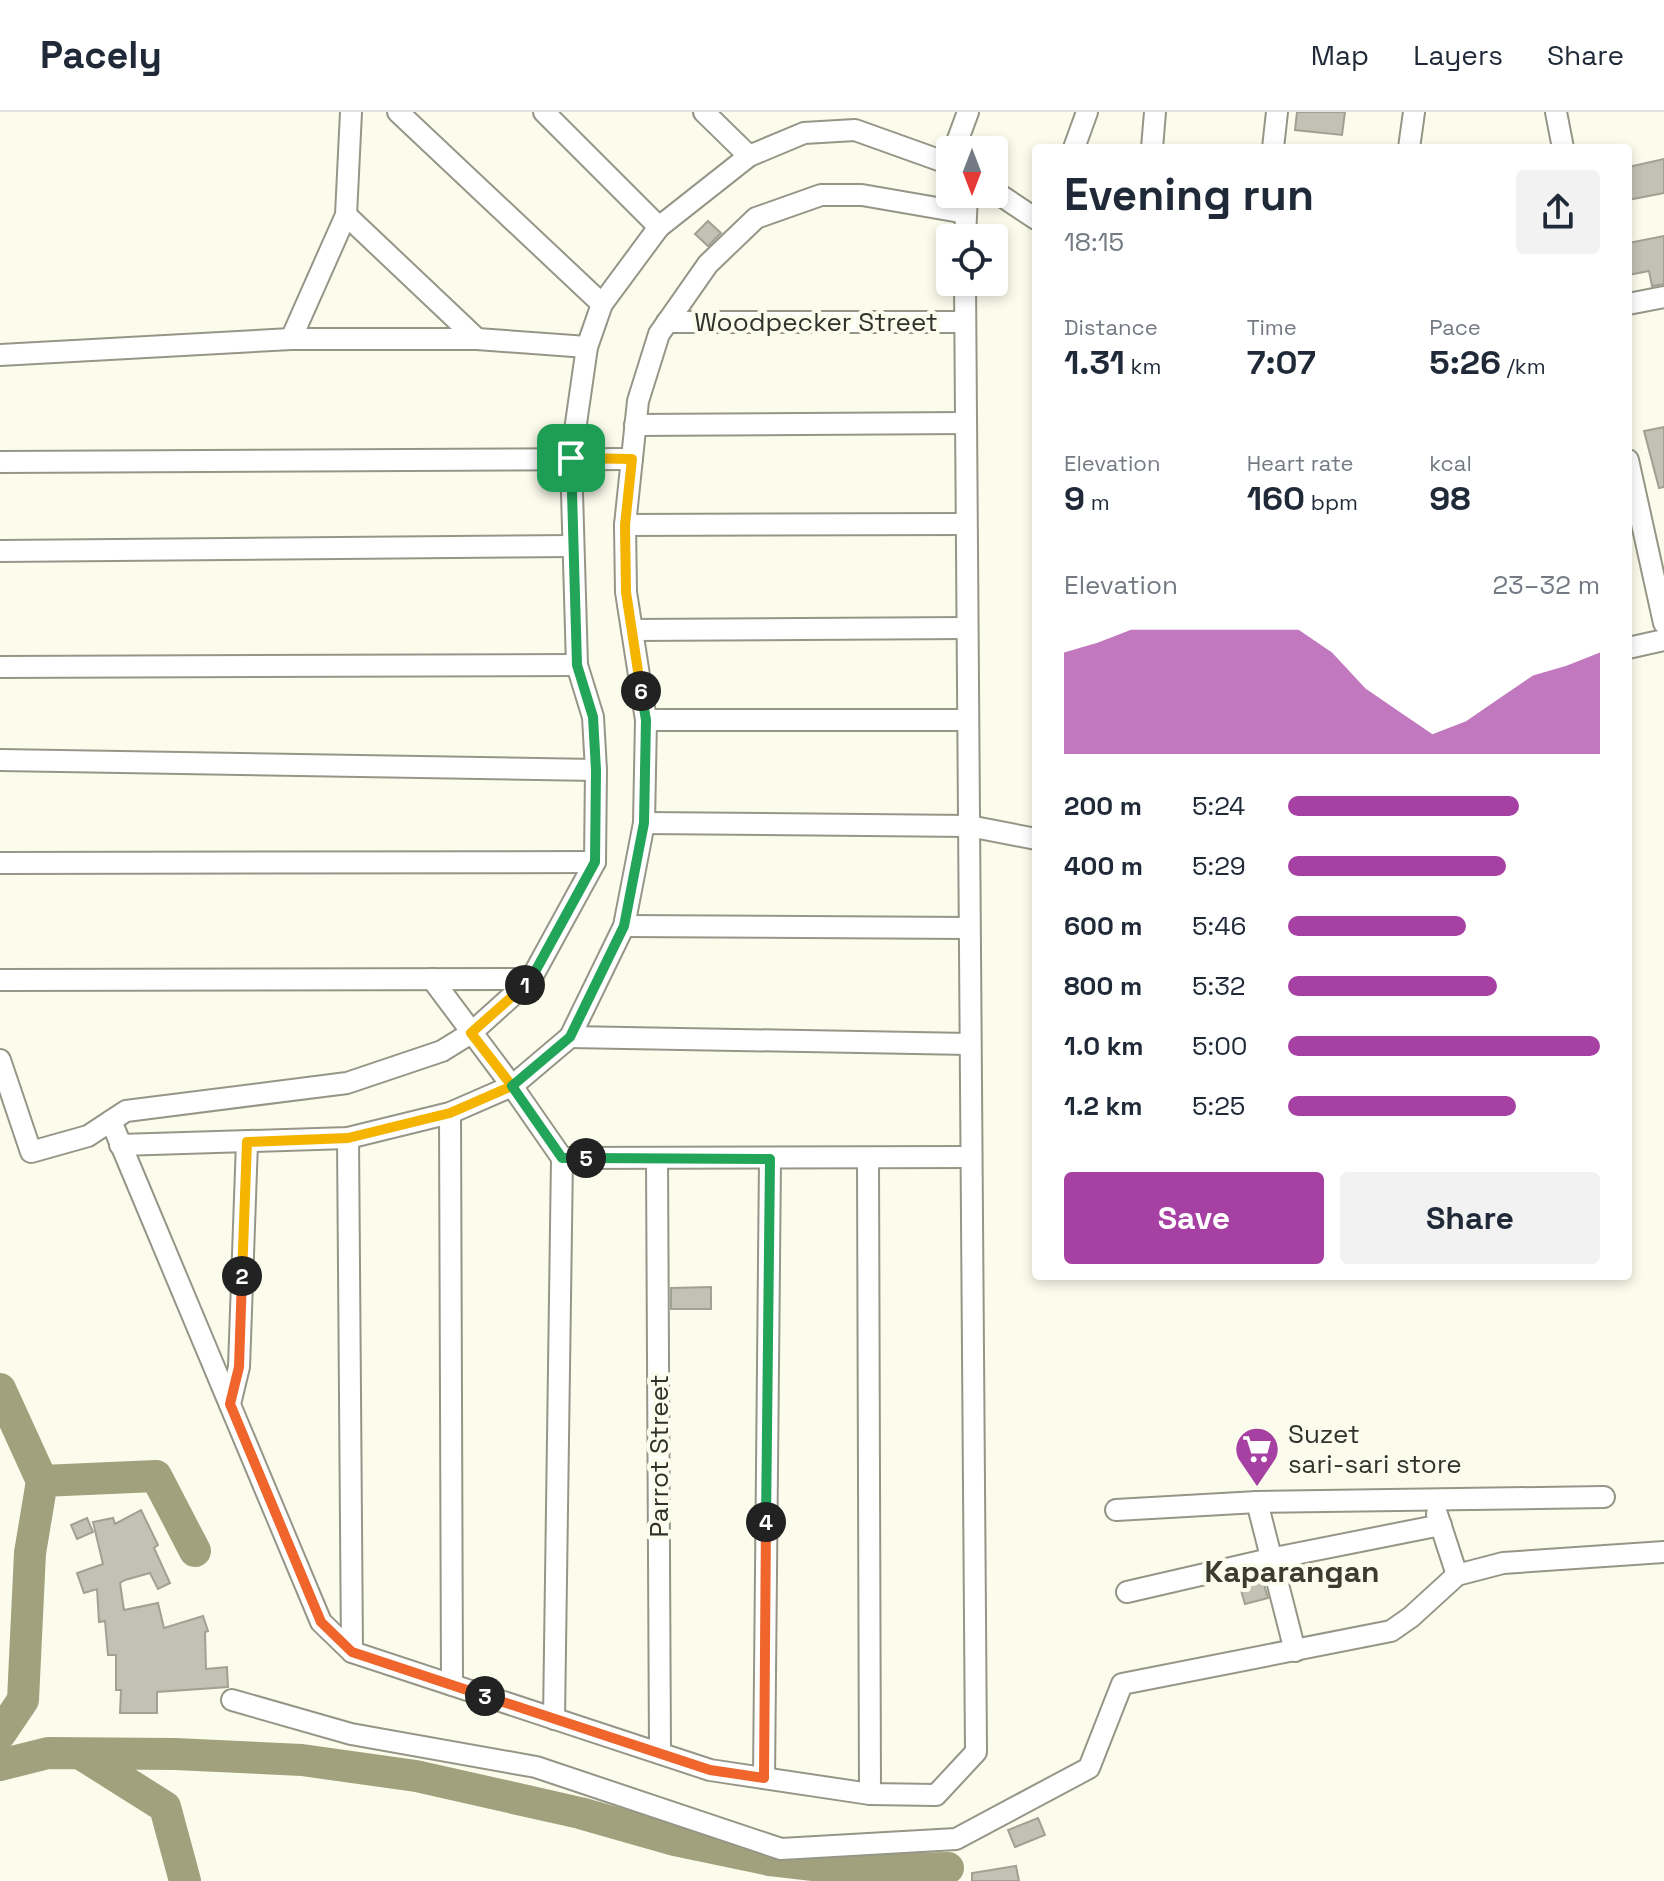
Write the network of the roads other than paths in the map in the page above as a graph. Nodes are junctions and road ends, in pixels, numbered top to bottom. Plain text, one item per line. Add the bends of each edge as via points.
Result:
1 (351, 112) edge
2 (398, 112) edge
3 (544, 112) edge
4 (704, 112) edge
5 (800, 112) edge
6 (968, 112) edge
7 (1087, 112) edge
8 (1155, 112) edge
9 (1277, 112) edge
10 (1414, 112) edge
11 (1556, 112) edge
12 (858, 121) edge
13 (804, 133) junction
14 (959, 136) edge
15 (1075, 144) edge
16 (1152, 144) edge
17 (1273, 144) edge
18 (1410, 144) edge
19 (1562, 144) edge
20 (936, 153) edge
21 (749, 156) junction
22 (1008, 200) edge
23 (936, 201) edge
24 (346, 215) junction
25 (1032, 216) edge
26 (659, 227) junction
27 (965, 296) edge
28 (1664, 297) edge
29 (1632, 303) edge
30 (602, 304) junction
31 (667, 322) junction
32 (965, 322) junction
33 (291, 339) junction
34 (477, 339) junction
35 (587, 347) junction
36 (0, 355) edge
37 (966, 423) junction
38 (635, 425) junction
39 (571, 458) junction
40 (632, 459) junction
41 (0, 462) edge
42 (1632, 500) edge
43 (966, 524) junction
44 (625, 525) junction
45 (573, 546) junction
46 (0, 551) edge
47 (1664, 623) edge
48 (967, 628) junction
49 (632, 630) junction
50 (1664, 640) edge
51 (1632, 647) edge
52 (577, 665) junction
53 (0, 667) edge
54 (646, 720) junction
55 (968, 720) junction
56 (0, 760) edge
57 (596, 770) junction
58 (644, 823) junction
59 (969, 826) junction
60 (1032, 838) edge
61 (595, 862) junction
62 (0, 863) edge
63 (624, 926) junction
64 (969, 928) junction
65 (432, 979) junction
66 (531, 979) junction
67 (0, 980) edge
68 (471, 1033) junction
69 (570, 1037) junction
70 (970, 1044) junction
71 (0, 1060) edge
72 (512, 1086) junction
73 (450, 1113) junction
74 (111, 1121) junction
75 (348, 1138) junction
76 (247, 1142) junction
77 (120, 1145) junction
78 (971, 1157) junction
79 (562, 1158) junction
80 (657, 1158) junction
81 (770, 1159) junction
82 (868, 1159) junction
83 (230, 1404) junction
84 (1604, 1497) dead end
85 (1432, 1499) junction
86 (1257, 1502) junction
87 (1116, 1510) dead end
88 (1441, 1525) junction
89 (1664, 1552) edge
90 (1270, 1559) junction
91 (1457, 1575) junction
92 (1127, 1592) dead end
93 (1295, 1651) junction
94 (352, 1652) junction
95 (452, 1685) junction
96 (232, 1700) dead end
97 (554, 1719) junction
98 (660, 1753) junction
99 (764, 1778) junction
100 (870, 1794) junction

1 - 24 street
2 - 30 street
3 - 26 street
4 - 21 street
5 - 13 street
6 - 14 street
7 - 15 street
8 - 16 street
9 - 17 street
10 - 18 street
11 - 19 street
12 - 13 street
12 - 20 street
13 - 21 street
21 - 26 street
22 - 25 street
23 - 31 street via 821,195 756,218 708,264
24 - 33 street
24 - 34 street
26 - 30 street
27 - 32 street
28 - 29 street
30 - 35 street
31 - 32 street, Woodpecker Street
31 - 38 street via 646,374
32 - 37 street
33 - 34 street
33 - 36 street
34 - 35 street
35 - 39 street
37 - 38 street
37 - 43 street
38 - 40 street
39 - 40 street
39 - 41 street
39 - 45 street
40 - 44 street
42 - 47 street
43 - 44 street
43 - 48 street
44 - 49 street
45 - 46 street
45 - 52 street
48 - 49 street
48 - 55 street
49 - 54 street
50 - 51 street
52 - 53 street
52 - 57 street via 593,717
54 - 55 street
54 - 58 street
55 - 59 street
56 - 57 street
57 - 61 street
58 - 59 street
58 - 63 street
59 - 60 street
59 - 64 street
61 - 62 street
61 - 66 street
63 - 64 street
63 - 69 street
64 - 70 street
65 - 66 street
65 - 67 street
65 - 68 street
66 - 68 street
68 - 72 street
68 - 74 street via 442,1051 347,1083 126,1111
69 - 70 street
69 - 72 street
70 - 78 street
71 - 74 street via 31,1152 88,1136
72 - 73 street
72 - 79 street
73 - 75 street
73 - 95 street
74 - 77 street
75 - 76 street
75 - 94 street
76 - 77 street
76 - 83 street via 239,1367
77 - 83 street
78 - 82 street
78 - 100 street via 976,1752 936,1795
79 - 80 street
79 - 97 street
80 - 81 street
80 - 98 street, Parrot Street
81 - 82 street
81 - 99 street
82 - 100 street
83 - 94 street via 321,1622
84 - 85 street
85 - 86 street
85 - 88 street
86 - 87 street
86 - 90 street
88 - 90 street
88 - 91 street
89 - 91 street via 1503,1563
90 - 92 street
90 - 93 street
91 - 93 street via 1391,1631
93 - 96 street via 1122,1684 1089,1768 956,1839 781,1849 536,1767 351,1734
94 - 95 street
95 - 97 street
97 - 98 street
98 - 99 street via 710,1770
99 - 100 street

